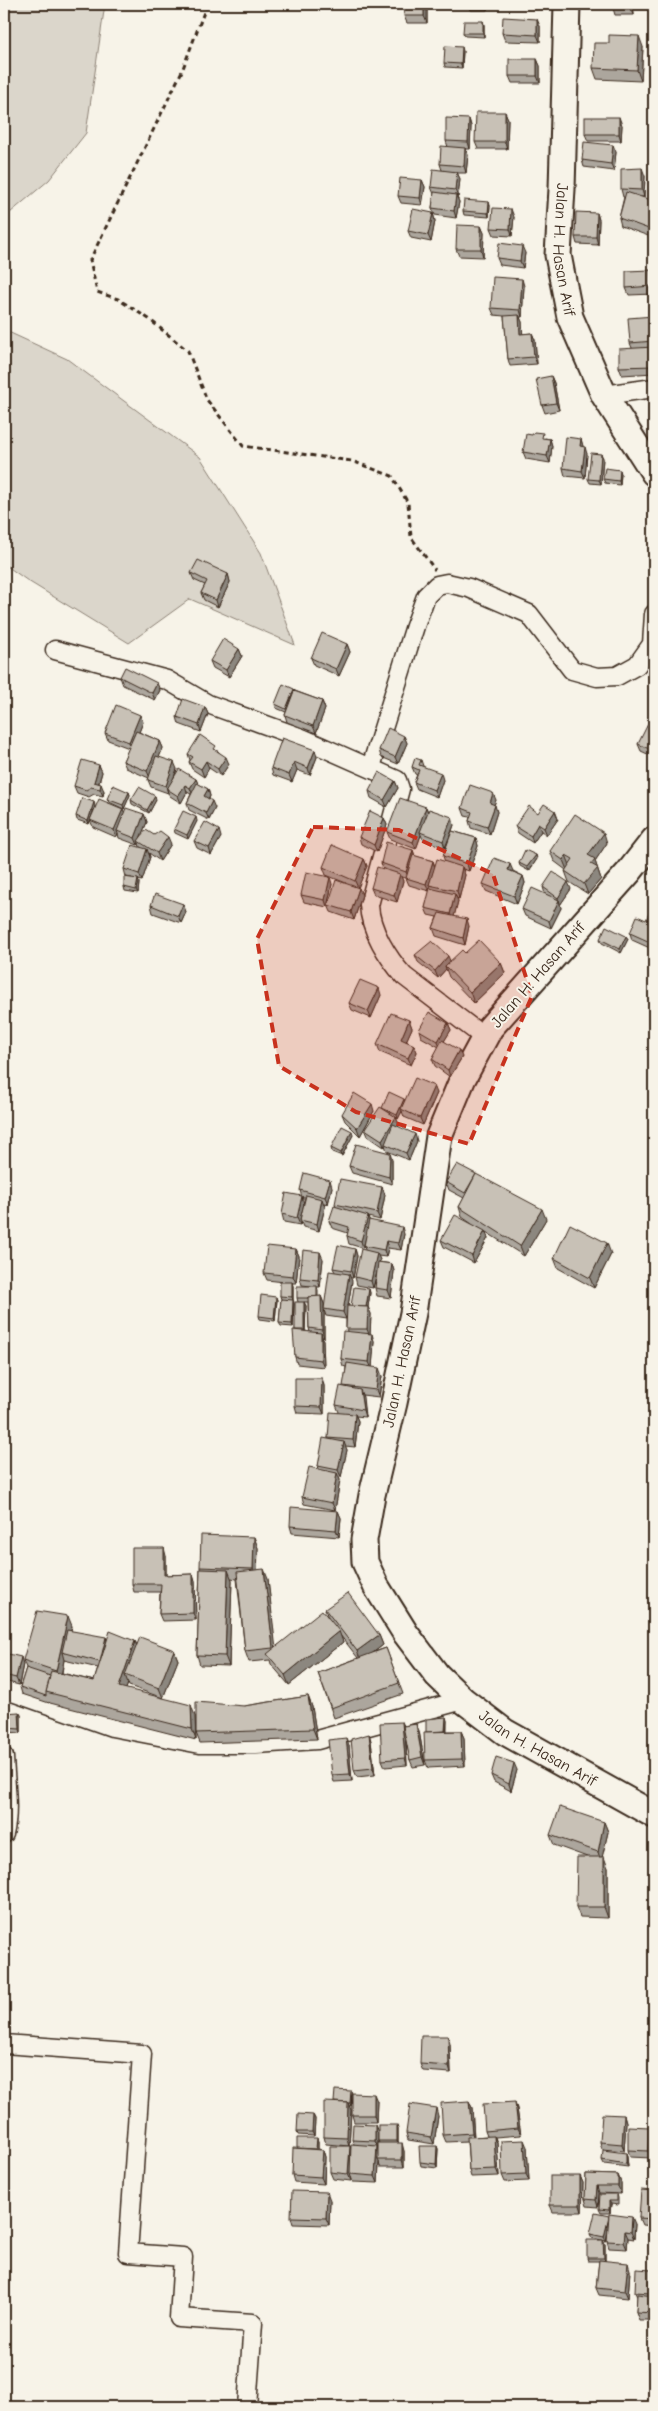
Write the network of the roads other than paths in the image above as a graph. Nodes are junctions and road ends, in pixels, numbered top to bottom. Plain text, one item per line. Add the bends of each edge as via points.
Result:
1 (567, 4) edge
2 (654, 388) edge
3 (604, 395) junction
4 (654, 473) edge
5 (654, 614) edge
6 (55, 650) dead end
7 (371, 768) junction
8 (654, 840) edge
9 (485, 1038) junction
10 (4, 1689) edge
11 (463, 1700) junction
12 (4, 1758) edge
13 (654, 1815) edge
14 (4, 1834) edge
15 (4, 2044) edge
16 (248, 2407) edge

1 - 3 main road, Jalan H. Hasan Arif via 558,255 570,317
2 - 3 street
3 - 4 main road, Jalan H. Hasan Arif
5 - 7 street via 652,644 637,665 617,676 597,677 572,670 529,614 470,588 447,583 438,585 426,596
6 - 7 street via 167,680 208,704 302,738
7 - 9 street via 392,776 400,785 372,891 370,915 373,927 404,976
8 - 9 main road, Jalan H. Hasan Arif via 490,1028
9 - 11 main road, Jalan H. Hasan Arif via 463,1078 439,1136 413,1313 364,1540 365,1562 376,1586 411,1641 437,1675
10 - 11 street via 112,1727 200,1744 317,1740
11 - 13 main road, Jalan H. Hasan Arif via 505,1732
12 - 14 street
15 - 16 street via 142,2054 128,2253 184,2257 179,2318 253,2323

